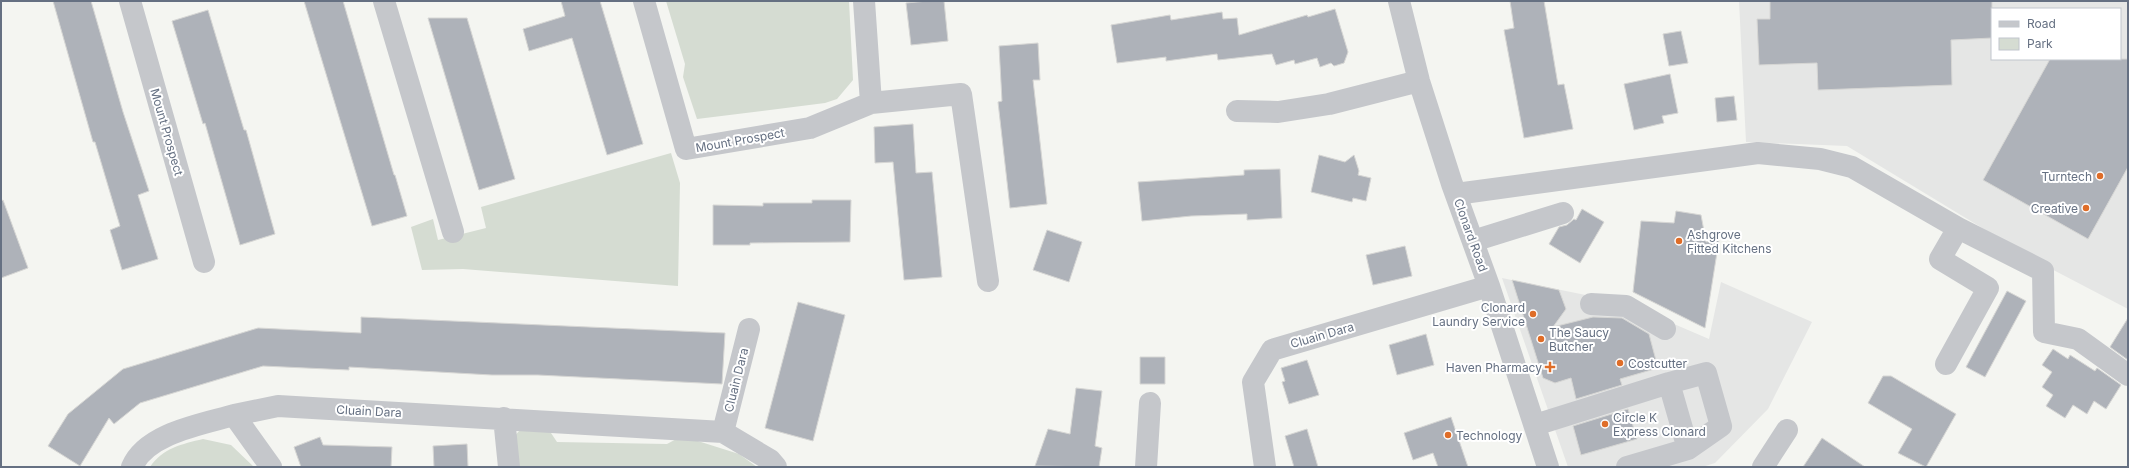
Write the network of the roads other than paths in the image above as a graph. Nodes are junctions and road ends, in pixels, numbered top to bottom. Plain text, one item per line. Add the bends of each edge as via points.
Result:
1 (130, 1) edge
2 (384, 1) edge
3 (644, 1) edge
4 (864, 1) edge
5 (1398, 1) edge
6 (1419, 81) junction
7 (871, 103) junction
8 (1237, 111) dead end
9 (1456, 194) junction
10 (1563, 213) dead end
11 (1958, 228) junction
12 (453, 232) dead end
13 (1473, 241) junction
14 (204, 262) dead end
15 (988, 281) dead end
16 (1489, 286) junction
17 (1591, 304) dead end
18 (749, 329) dead end
19 (1665, 329) dead end
20 (1946, 364) dead end
21 (2128, 375) edge
22 (1670, 383) junction
23 (1150, 403) dead end
24 (234, 415) junction
25 (504, 418) junction
26 (1534, 426) junction
27 (1787, 430) dead end
28 (723, 432) junction
29 (1688, 449) junction
30 (132, 467) edge
31 (271, 467) edge
32 (509, 467) edge
33 (776, 467) edge
34 (1146, 467) edge
35 (1265, 467) edge
36 (1548, 467) edge
37 (1627, 467) edge
38 (1763, 467) edge

1 - 14 street, Mount Prospect
2 - 12 street
3 - 7 street, Mount Prospect via 686,149 810,128
4 - 7 street
5 - 6 street, Clonard Road
6 - 8 street via 1329,104 1278,112
6 - 9 street, Clonard Road
7 - 15 street, Mount Prospect via 961,94
9 - 11 street via 1758,153 1820,159 1852,167
9 - 13 street, Clonard Road
10 - 13 street
11 - 20 street via 1940,259 1988,288
11 - 21 street via 2043,271 2044,332 2078,340
13 - 16 street, Clonard Road
16 - 26 street, Clonard Road
16 - 35 street, Cluain Dara via 1272,350 1253,382
17 - 19 street via 1626,306
18 - 28 street, Cluain Dara
22 - 26 street
22 - 29 street
22 - 29 street via 1706,373 1719,418 1721,426
23 - 34 street
24 - 25 street, Cluain Dara via 278,406
24 - 30 street, Cluain Dara via 176,431 152,444
24 - 31 street
25 - 28 street, Cluain Dara
25 - 32 street
26 - 36 street, Clonard Road
27 - 38 street
28 - 33 street, Cluain Dara via 770,460
29 - 37 street

